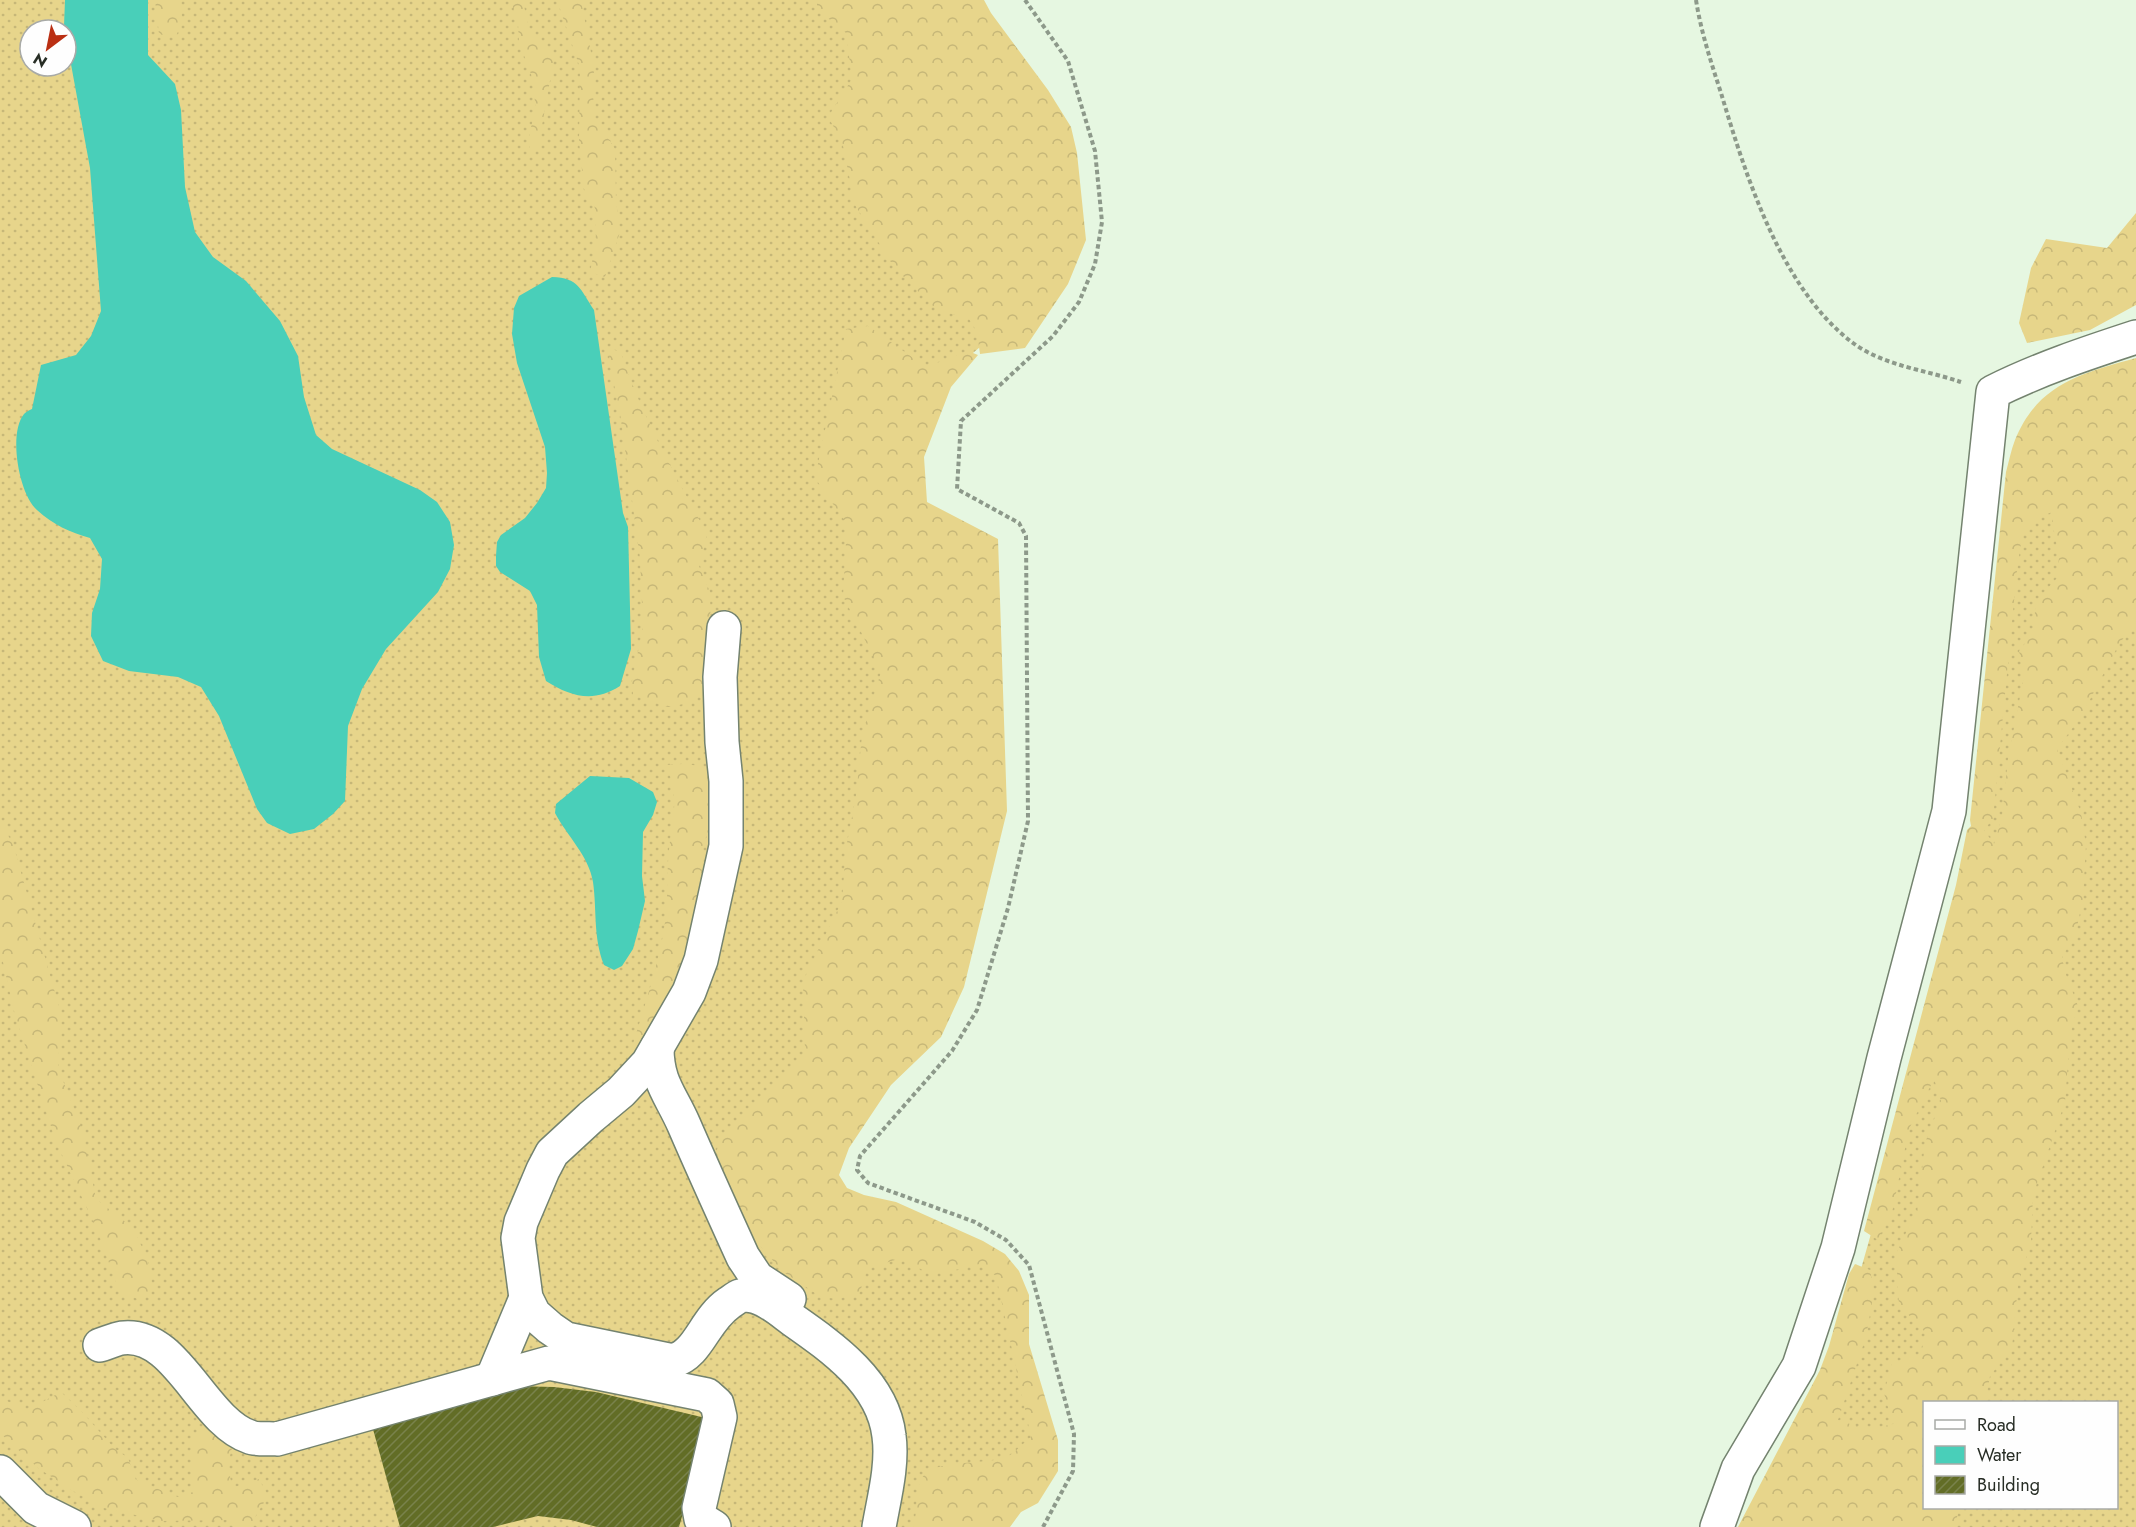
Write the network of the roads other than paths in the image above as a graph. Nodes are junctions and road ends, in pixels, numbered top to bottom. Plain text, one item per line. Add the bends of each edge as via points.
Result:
1 (2136, 337) edge
2 (724, 628) dead end
3 (657, 1048) junction
4 (621, 1092) junction
5 (671, 1100) junction
6 (743, 1257) junction
7 (740, 1296) junction
8 (526, 1298) junction
9 (100, 1345) dead end
10 (492, 1379) junction
11 (0, 1472) edge
12 (74, 1527) edge
13 (714, 1527) edge
14 (879, 1527) edge
15 (891, 1527) edge
16 (1717, 1527) edge

1 - 16 street via 2023,377 1993,392 1949,811 1834,1258 1799,1365 1738,1469
2 - 3 street via 720,677 726,846 701,960 689,992
3 - 4 street
3 - 5 street via 661,1083
4 - 5 street via 638,1087 654,1089
4 - 8 street via 552,1153 543,1170 518,1238
5 - 6 street
6 - 7 street
6 - 15 street via 757,1278 801,1307 860,1357 879,1377 891,1398 902,1446
7 - 8 street via 718,1311 684,1358 673,1360 566,1339 534,1314
7 - 14 street via 768,1302 809,1331 863,1378 876,1396 890,1437
8 - 10 street
9 - 10 street via 123,1338 140,1340 159,1350 178,1365 214,1412 250,1438 277,1438
10 - 13 street via 549,1363 707,1395 717,1404 720,1416 699,1508 701,1519
11 - 12 street via 36,1508

